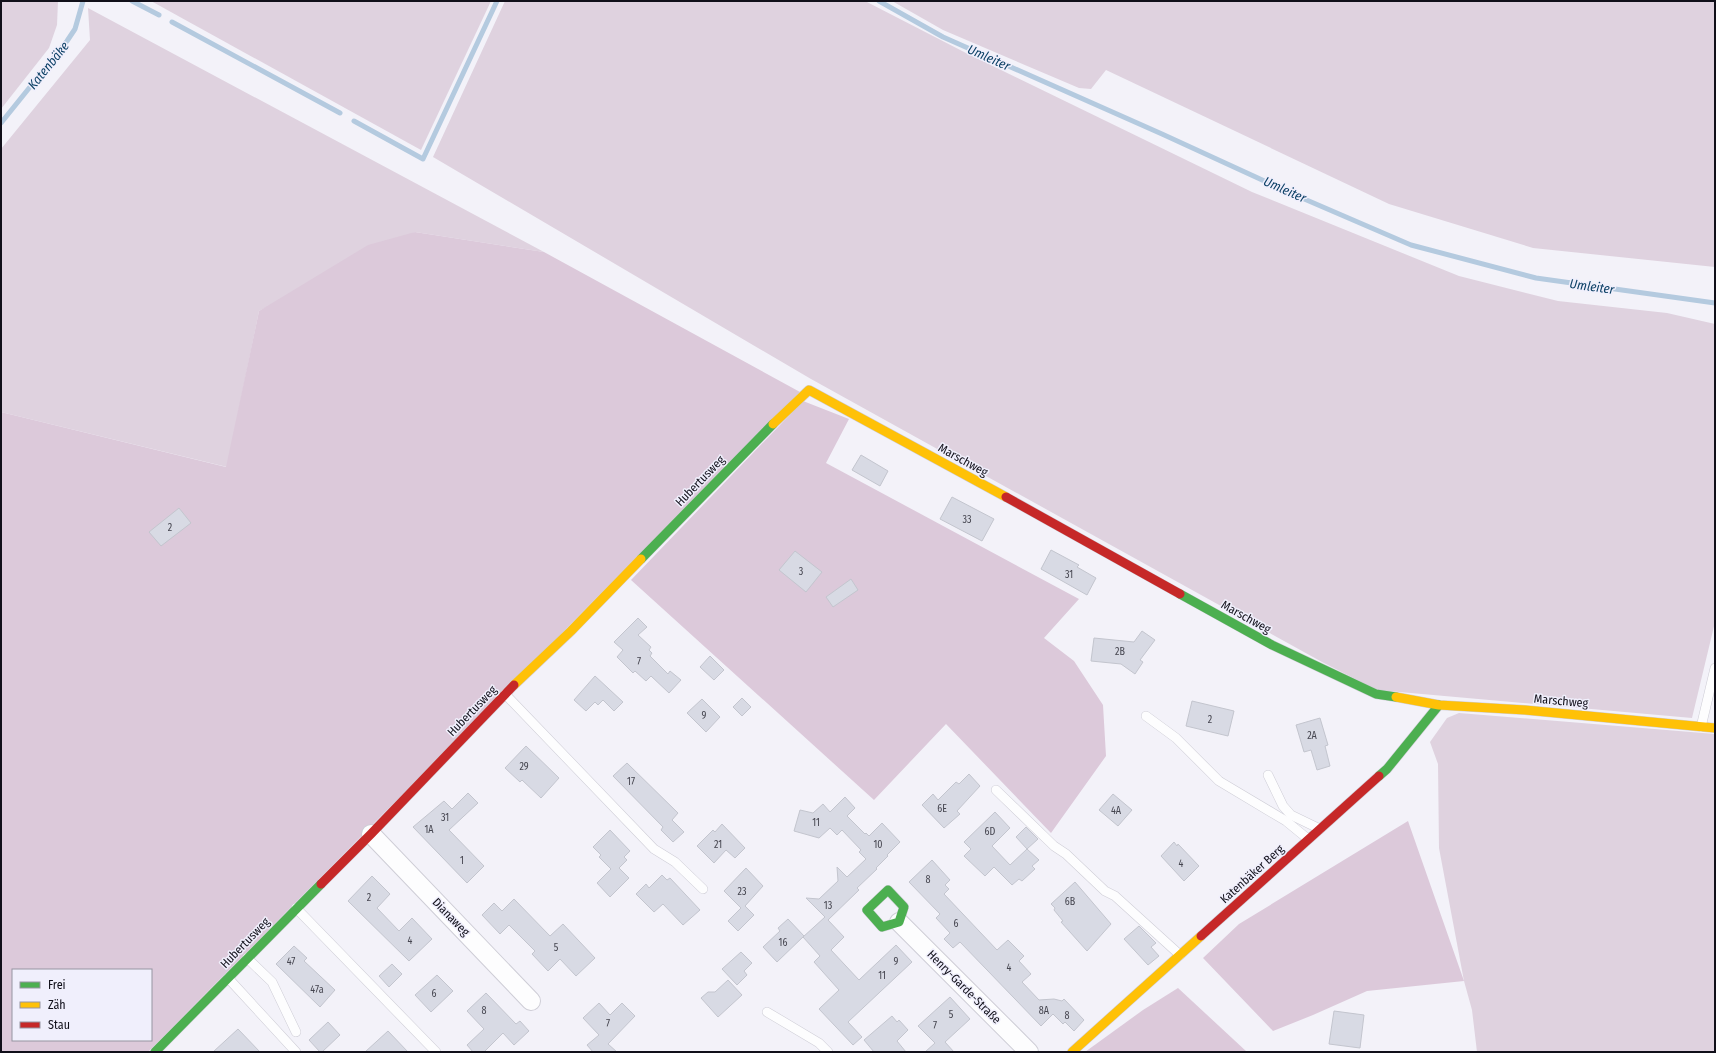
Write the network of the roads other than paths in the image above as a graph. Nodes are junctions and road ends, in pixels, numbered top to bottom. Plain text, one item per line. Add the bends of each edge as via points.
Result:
1 (809, 390) joint
2 (1715, 668) edge
3 (505, 694) junction
4 (1439, 705) junction
5 (1146, 716) dead end
6 (1701, 727) junction
7 (1715, 728) edge
8 (1268, 775) dead end
9 (996, 790) dead end
10 (1320, 829) junction
11 (371, 834) junction
12 (1308, 839) junction
13 (703, 889) dead end
14 (296, 908) junction
15 (899, 922) dead end
16 (1180, 955) junction
17 (247, 958) junction
18 (228, 978) junction
19 (531, 1001) dead end
20 (767, 1012) dead end
21 (296, 1032) dead end
22 (432, 1050) edge
23 (156, 1052) edge
24 (296, 1052) edge
25 (828, 1052) edge
26 (1029, 1052) edge
27 (1072, 1052) edge

1 - 3 street, Hubertusweg via 571,631
1 - 4 street, Marschweg via 1272,645 1376,694
2 - 6 lane
3 - 11 street, Hubertusweg
3 - 13 lane via 654,849 675,862
4 - 6 street, Marschweg via 1525,710
4 - 10 street, Katenbäker Berg via 1386,769
5 - 12 lane via 1176,738 1219,781 1286,821
6 - 7 street, Marschweg
8 - 10 lane via 1283,806 1291,815
9 - 16 lane via 1054,846 1105,891 1115,896
10 - 12 street, Katenbäker Berg
11 - 14 street, Hubertusweg
11 - 19 street, Dianaweg
12 - 16 street, Katenbäker Berg
14 - 17 street, Hubertusweg
14 - 22 lane
15 - 26 street, Henry-Garde-Straße
16 - 27 street, Katenbäker Berg
17 - 18 street, Hubertusweg
17 - 21 lane via 272,982
18 - 23 street, Hubertusweg
18 - 24 lane
20 - 25 lane via 819,1043

